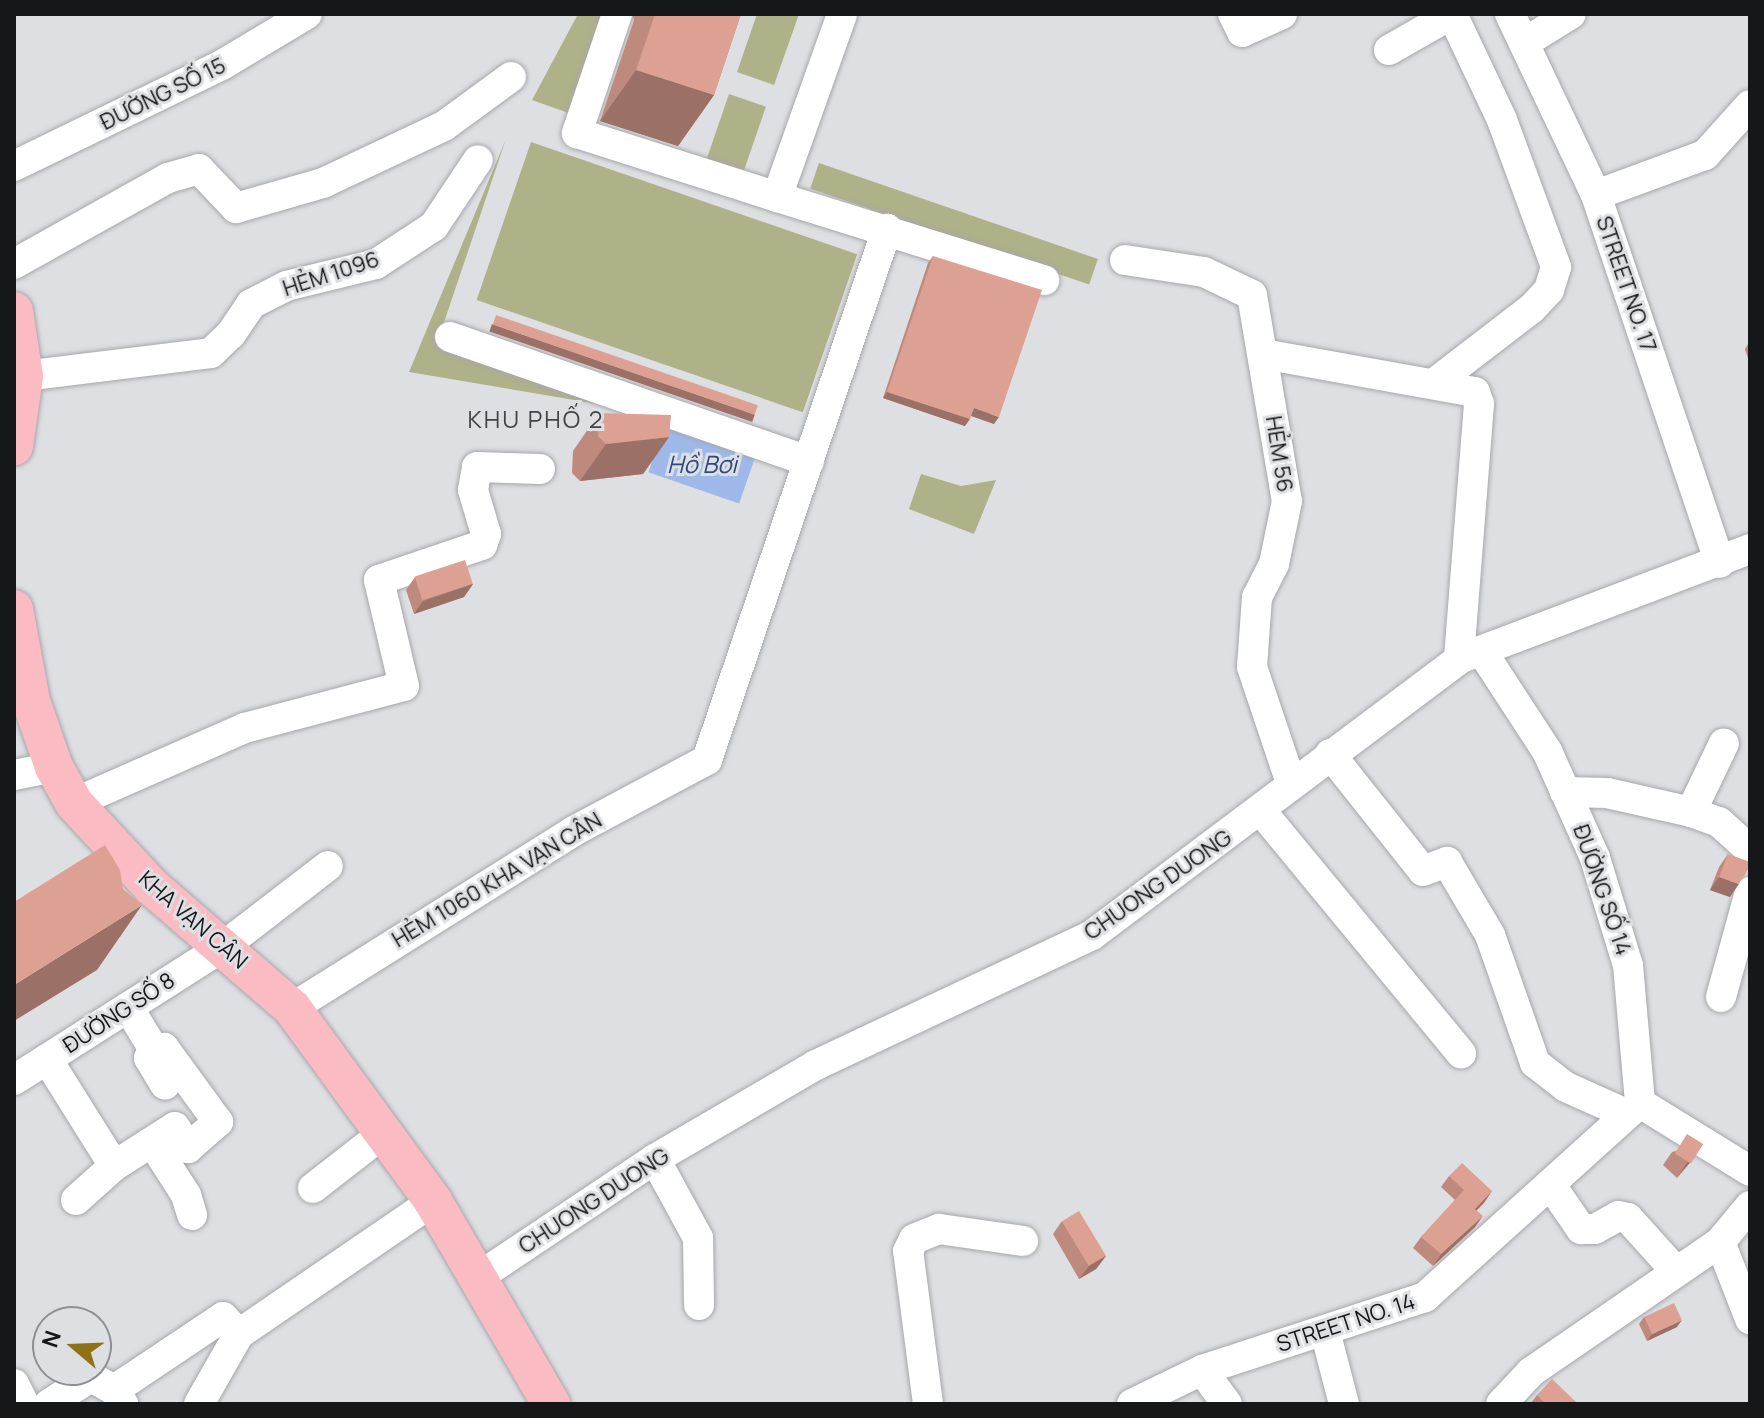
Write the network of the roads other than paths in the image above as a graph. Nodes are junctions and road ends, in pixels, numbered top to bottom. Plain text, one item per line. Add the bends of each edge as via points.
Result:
1 (307, 14) edge
2 (617, 14) edge
3 (842, 14) edge
4 (1233, 14) edge
5 (1282, 14) edge
6 (1510, 14) edge
7 (1571, 14) edge
8 (1408, 24) edge
9 (1524, 43) junction
10 (1389, 50) dead end
11 (511, 77) dead end
12 (1750, 105) edge
13 (478, 160) dead end
14 (14, 166) edge
15 (1596, 195) junction
16 (777, 197) junction
17 (887, 229) junction
18 (1125, 260) dead end
19 (14, 264) edge
20 (1044, 280) dead end
21 (14, 311) edge
22 (450, 337) dead end
23 (1263, 354) junction
24 (24, 376) junction
25 (1436, 382) junction
26 (14, 446) edge
27 (809, 461) junction
28 (540, 469) dead end
29 (1750, 549) edge
30 (1720, 563) junction
31 (14, 609) edge
32 (1471, 656) junction
33 (1724, 743) dead end
34 (1330, 754) junction
35 (54, 767) junction
36 (14, 775) edge
37 (1291, 783) junction
38 (1565, 792) junction
39 (74, 803) junction
40 (1262, 812) junction
41 (1691, 812) junction
42 (1750, 850) edge
43 (328, 866) dead end
44 (1750, 892) edge
45 (224, 946) junction
46 (1721, 997) dead end
47 (128, 1007) junction
48 (292, 1008) junction
49 (168, 1047) junction
50 (1461, 1053) dead end
51 (47, 1059) junction
52 (14, 1080) edge
53 (165, 1085) dead end
54 (1633, 1109) junction
55 (385, 1132) junction
56 (152, 1142) junction
57 (655, 1159) junction
58 (114, 1166) junction
59 (1750, 1171) edge
60 (1550, 1184) junction
61 (313, 1188) dead end
62 (76, 1200) dead end
63 (433, 1201) junction
64 (1750, 1206) edge
65 (192, 1215) dead end
66 (1023, 1241) dead end
67 (1720, 1242) junction
68 (1674, 1269) junction
69 (480, 1276) junction
70 (699, 1305) dead end
71 (1750, 1319) edge
72 (1325, 1331) junction
73 (239, 1334) junction
74 (1202, 1370) junction
75 (14, 1384) edge
76 (119, 1397) edge
77 (205, 1401) edge
78 (24, 1404) edge
79 (49, 1404) edge
80 (551, 1404) edge
81 (928, 1404) edge
82 (1132, 1404) edge
83 (1227, 1404) edge
84 (1344, 1404) edge
85 (1501, 1404) edge

1 - 14 street, ĐƯỜNG SỐ 15 via 222,65
2 - 16 street via 577,133
3 - 16 street
4 - 5 street via 1242,32
6 - 9 street, STREET NO. 17
7 - 9 street
8 - 10 street
8 - 25 street via 1452,14 1502,120 1556,267 1549,290 1531,309
9 - 15 street, STREET NO. 17
11 - 19 street via 444,126 323,183 236,208 199,169 168,178
12 - 15 street via 1705,155
13 - 24 street, HẺM 1096 via 434,226 376,264 286,286 251,304 211,353
15 - 30 street, STREET NO. 17
16 - 17 street
17 - 20 street
17 - 27 street
18 - 23 street, HẺM 56 via 1204,272 1252,295
21 - 24 main road
22 - 27 street
23 - 25 street
23 - 37 street, HẺM 56 via 1287,501 1274,564 1257,597 1252,667
24 - 26 main road
25 - 32 street via 1466,387 1479,404
27 - 48 street, HẺM 1060 KHA VẠN CÂN via 707,760 574,831
28 - 39 street via 477,467 473,490 486,534 482,545 379,580 404,686 245,728
29 - 30 street, CHUONG DUONG
30 - 32 street, CHUONG DUONG
31 - 35 main road, KHA VẠN CÂN via 31,701
32 - 34 street, CHUONG DUONG
32 - 38 street, ĐƯỜNG SỐ 14 via 1547,751
33 - 41 street
34 - 37 street, CHUONG DUONG
34 - 54 street via 1423,871 1447,862 1490,935 1535,1063 1566,1087
35 - 36 street
35 - 39 main road, KHA VẠN CÂN
37 - 40 street, CHUONG DUONG
38 - 41 street via 1607,793
38 - 54 street, ĐƯỜNG SỐ 14 via 1595,858 1628,965
39 - 45 main road, KHA VẠN CÂN via 141,896
40 - 50 street
40 - 57 street, CHUONG DUONG via 1092,935 816,1065
41 - 42 street via 1719,822
43 - 45 street, ĐƯỜNG SỐ 8
44 - 46 street
45 - 47 street, ĐƯỜNG SỐ 8
45 - 48 main road, KHA VẠN CÂN
47 - 49 street
47 - 51 street, ĐƯỜNG SỐ 8
48 - 55 main road, KHA VẠN CÂN
49 - 53 street via 149,1058
49 - 56 street via 218,1122 188,1148 175,1127
51 - 52 street, ĐƯỜNG SỐ 8
51 - 58 street
54 - 59 street
54 - 60 street, STREET NO. 14
55 - 61 street
55 - 63 main road, KHA VẠN CÂN
56 - 58 street
56 - 65 street via 186,1195
57 - 69 street, CHUONG DUONG
57 - 70 street via 698,1238
58 - 62 street
60 - 68 street via 1581,1229 1595,1229 1618,1216 1628,1218
60 - 72 street, STREET NO. 14 via 1425,1297
63 - 69 main road, KHA VẠN CÂN
63 - 73 street
64 - 67 street
66 - 81 street via 939,1229 914,1239 908,1251
67 - 68 street
67 - 71 street
68 - 85 street via 1531,1372
69 - 80 main road
72 - 74 street, STREET NO. 14
72 - 84 street
73 - 76 street via 223,1317
73 - 77 street
74 - 82 street, STREET NO. 14
74 - 83 street
75 - 78 street
76 - 79 street via 91,1377

